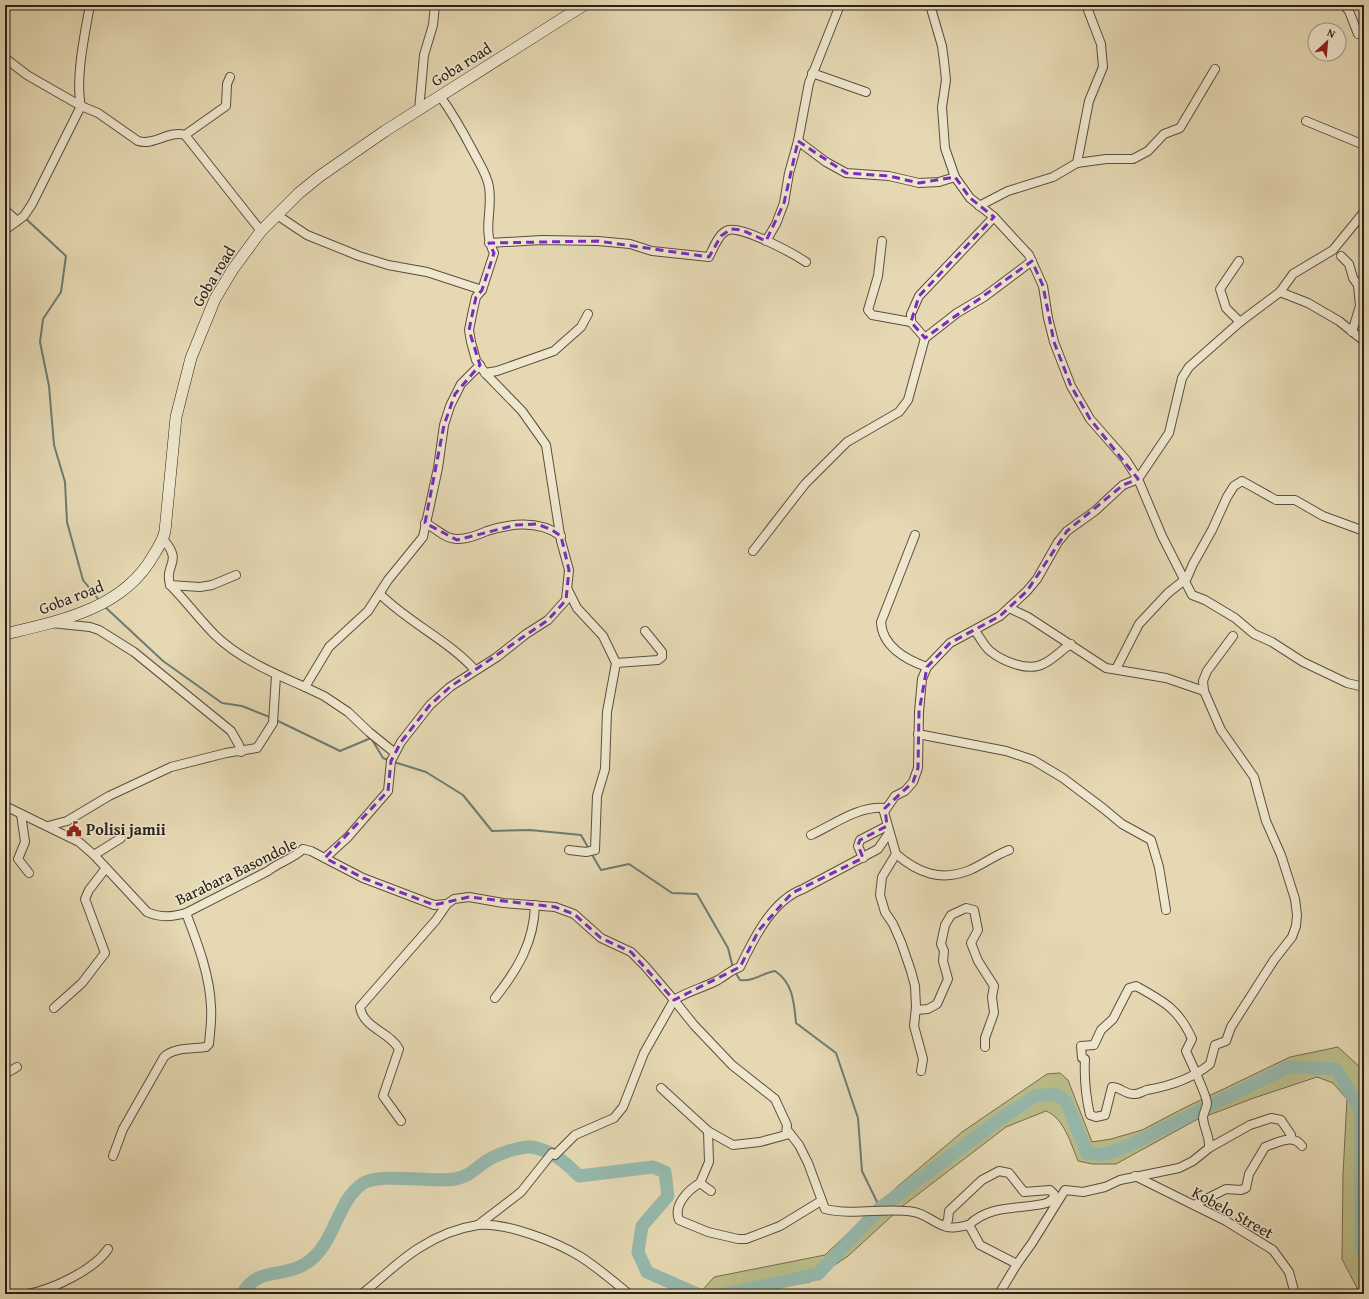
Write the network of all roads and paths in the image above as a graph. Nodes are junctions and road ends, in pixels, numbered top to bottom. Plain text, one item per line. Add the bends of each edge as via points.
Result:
1 (90, 5) edge
2 (435, 5) edge
3 (584, 5) edge
4 (840, 5) edge
5 (930, 5) edge
6 (1086, 5) edge
7 (1344, 5) edge
8 (1358, 34) dead end
9 (5, 58) edge
10 (1215, 69) dead end
11 (812, 73) junction
12 (230, 77) dead end
13 (866, 92) dead end
14 (440, 96) junction
15 (81, 106) junction
16 (419, 110) junction
17 (1306, 121) dead end
18 (185, 135) junction
19 (798, 141) junction
20 (1364, 145) edge
21 (1077, 163) junction
22 (955, 177) junction
23 (979, 206) junction
24 (5, 210) edge
25 (1364, 212) edge
26 (277, 215) junction
27 (994, 217) junction
28 (17, 221) junction
29 (5, 230) edge
30 (261, 232) junction
31 (882, 241) dead end
32 (766, 242) junction
33 (489, 243) junction
34 (1341, 256) dead end
35 (1032, 261) junction
36 (1239, 261) dead end
37 (806, 262) dead end
38 (482, 290) junction
39 (1280, 292) junction
40 (588, 314) dead end
41 (911, 322) junction
42 (1240, 322) junction
43 (1352, 332) junction
44 (925, 338) junction
45 (1364, 341) edge
46 (483, 369) junction
47 (1138, 479) junction
48 (1364, 521) edge
49 (425, 523) junction
50 (1362, 530) edge
51 (915, 535) dead end
52 (560, 536) junction
53 (163, 539) junction
54 (753, 551) dead end
55 (236, 575) dead end
56 (1185, 580) junction
57 (170, 585) junction
58 (568, 590) junction
59 (380, 594) junction
60 (1009, 608) junction
61 (50, 623) junction
62 (645, 631) dead end
63 (975, 631) junction
64 (5, 634) edge
65 (1233, 636) dead end
66 (1071, 644) junction
67 (616, 662) junction
68 (927, 667) junction
69 (475, 670) junction
70 (1116, 670) junction
71 (276, 675) junction
72 (305, 687) junction
73 (1364, 688) edge
74 (1204, 691) junction
75 (918, 734) junction
76 (241, 752) junction
77 (395, 753) junction
78 (5, 806) edge
79 (885, 808) junction
80 (21, 814) junction
81 (48, 826) junction
82 (888, 830) junction
83 (811, 835) dead end
84 (121, 838) dead end
85 (569, 850) dead end
86 (1009, 850) dead end
87 (896, 854) junction
88 (94, 855) junction
89 (325, 858) junction
90 (863, 858) junction
91 (106, 868) junction
92 (29, 873) dead end
93 (447, 904) junction
94 (534, 905) junction
95 (1166, 910) dead end
96 (186, 913) junction
97 (494, 998) dead end
98 (674, 1000) junction
99 (54, 1008) dead end
100 (916, 1010) junction
101 (985, 1047) dead end
102 (17, 1067) dead end
103 (921, 1072) dead end
104 (5, 1074) edge
105 (1196, 1075) junction
106 (662, 1088) dead end
107 (402, 1121) dead end
108 (708, 1131) junction
109 (788, 1131) junction
110 (1290, 1138) junction
111 (1302, 1146) dead end
112 (1209, 1148) junction
113 (113, 1156) dead end
114 (1135, 1176) junction
115 (700, 1183) junction
116 (711, 1191) dead end
117 (821, 1201) junction
118 (1194, 1205) junction
119 (968, 1225) junction
120 (478, 1226) junction
121 (945, 1226) junction
122 (108, 1249) dead end
123 (1017, 1264) junction
124 (28, 1294) edge
125 (362, 1294) edge
126 (629, 1294) edge
127 (999, 1294) edge
128 (1295, 1294) edge

1 - 15 street via 83,42 79,90
2 - 16 street via 433,25 424,55
3 - 14 main road, Goba road
4 - 11 street
5 - 22 street via 942,46 946,80 942,107 945,148
6 - 21 street via 1101,44 1103,66 1089,101
7 - 8 street
9 - 15 street via 27,75
10 - 21 street via 1180,128 1164,134 1148,151 1133,159
11 - 13 street
11 - 19 street
12 - 18 street via 226,84 227,102 224,108
14 - 16 main road, Goba road
14 - 33 street via 487,177 490,188 487,221
15 - 18 street via 98,112 141,142
15 - 28 street via 40,190 29,209
16 - 26 main road, Goba road via 320,176
17 - 20 street
18 - 30 street
19 - 22 street via 846,173 889,176 919,183 939,182
19 - 32 street via 791,162 784,203
21 - 23 street via 1053,177 1008,191
22 - 23 street
23 - 27 street
24 - 28 street
25 - 39 street via 1333,250 1293,274
26 - 30 main road, Goba road
26 - 38 street via 307,235 359,256 388,265 427,272
27 - 35 street
27 - 41 street via 919,296 912,310
28 - 29 street
30 - 53 main road, Goba road via 233,269 215,299 191,358 176,417
31 - 41 street via 878,276 868,310 872,315
32 - 33 street via 742,230 731,229 721,236 709,257 652,251 630,244 598,241 542,240
32 - 37 street
33 - 38 street via 494,253
34 - 43 street via 1349,264 1352,278 1358,285 1360,306
35 - 44 street
35 - 47 street via 1043,286 1054,342 1071,386 1090,419 1126,460
36 - 42 street via 1220,289 1226,308
38 - 46 street via 476,297 469,330 471,342
39 - 42 street
39 - 43 street via 1339,321
40 - 46 street via 581,327 554,351 496,371
41 - 44 street
42 - 47 street via 1189,368 1182,378 1169,433
43 - 45 street
44 - 54 street via 908,400 904,406 899,412 847,442 805,484
46 - 49 street via 461,384 450,406
46 - 52 street via 522,411 546,445
47 - 56 street via 1162,536
47 - 60 street via 1123,485 1095,511 1067,531 1027,591
48 - 50 street
49 - 52 street via 456,540 516,525 537,524
49 - 59 street via 424,537 388,580
50 - 56 street via 1323,516 1295,500 1276,500 1242,481 1234,486 1227,497
51 - 68 street via 880,622 889,643 900,654
52 - 58 street via 569,570
53 - 57 street via 173,551 174,559 168,579
53 - 61 main road, Goba road via 147,566 119,595 97,607
55 - 57 street via 200,587
56 - 70 street via 1168,593 1139,624
56 - 73 street via 1192,595 1205,600 1254,634 1303,662 1347,683
57 - 71 street via 226,645
58 - 67 street via 577,608 603,636
58 - 69 street via 566,600 548,620
59 - 69 street via 456,651
59 - 72 street via 368,611 329,647
60 - 63 street
60 - 66 street
61 - 64 main road, Goba road
61 - 76 street via 94,628 134,652 230,731
62 - 67 street via 662,652 662,658
63 - 66 street via 990,651 1005,660 1024,666 1041,666
63 - 68 street via 950,643
65 - 74 street via 1207,671 1203,681
66 - 70 street via 1106,668
67 - 85 street via 607,712 605,769 597,796 595,850
68 - 75 street via 922,679
69 - 77 street via 430,705
70 - 74 street via 1166,678
71 - 72 street
71 - 76 street via 273,723 258,748
72 - 77 street via 348,712
74 - 105 street via 1214,718 1254,777 1266,821 1281,855 1295,899 1297,915 1292,937 1233,1023 1226,1041 1214,1045 1210,1064
75 - 79 street via 918,762 913,782
75 - 95 street via 1006,751 1033,760 1062,778 1122,824 1151,840 1159,867
76 - 81 street via 198,759 171,767 109,796 67,821
77 - 89 street via 391,761 388,791 348,837
78 - 80 street, Barabara Basondole
79 - 82 street via 884,817
79 - 83 street via 879,807 844,816
80 - 81 street, Barabara Basondole
80 - 92 street via 25,842 18,859
81 - 88 street, Barabara Basondole via 79,842
82 - 87 street
82 - 90 street via 881,847
82 - 90 street via 860,840 858,846
84 - 88 street
86 - 87 street via 969,870 944,875 925,873
87 - 100 street via 880,881 880,894 885,912 901,942 911,971
88 - 91 street, Barabara Basondole
89 - 93 street via 363,878 415,899 434,905
89 - 96 street, Barabara Basondole via 303,849 268,871
90 - 98 street via 792,893 759,930 748,947 740,968
91 - 96 street, Barabara Basondole via 147,912 168,917
91 - 99 street via 85,899 105,953 82,984
93 - 94 street via 454,899 469,897
93 - 107 street via 360,1007 367,1021 399,1049 383,1096
94 - 97 street via 533,928 521,959 510,979
94 - 98 street via 555,907 574,914 601,938 631,952
96 - 113 street via 203,964 210,996 209,1044 206,1047 173,1051 164,1057 123,1129
98 - 109 street via 732,1065 775,1098
98 - 120 street via 644,1053 623,1107 614,1118 575,1135 555,1155 552,1153 521,1192
100 - 101 street via 928,1009 937,1004 948,979 941,944 945,925 951,915 966,908 974,910 978,930 971,943 978,961 994,986 994,1013 985,1038
100 - 103 street via 914,1026 923,1059
102 - 104 street
105 - 105 street via 1186,1051 1192,1039 1175,1010 1136,986 1129,988 1113,1019 1101,1030 1094,1045 1081,1046 1086,1075 1085,1094 1090,1116 1105,1115 1112,1087 1118,1087 1125,1093 1136,1094
105 - 112 street via 1207,1102 1203,1117 1210,1138
106 - 108 street
108 - 109 street via 738,1146 781,1137
108 - 115 street via 709,1162
109 - 117 street via 808,1163
110 - 111 street via 1299,1141
110 - 112 street via 1291,1135 1281,1120 1271,1118 1245,1128
110 - 118 street via 1262,1150 1247,1180 1246,1188 1226,1189
112 - 114 street via 1179,1168
114 - 118 street, Kobelo Street
114 - 123 street via 1083,1192 1065,1190
115 - 116 street
115 - 117 street via 689,1191 680,1204 677,1214 679,1220 708,1232 738,1239 746,1239 780,1226
117 - 121 street via 825,1209 837,1212 914,1212
118 - 128 street, Kobelo Street via 1273,1250 1289,1272
119 - 121 street via 948,1228
119 - 121 street via 976,1217 988,1212 1047,1203 1053,1199 1054,1194 1050,1190 1024,1192 1009,1173 999,1171 982,1180 949,1211
119 - 123 street via 980,1245
120 - 125 street via 435,1239 418,1249
120 - 126 street via 521,1232 562,1246 596,1267
122 - 124 street via 74,1277
123 - 127 street

